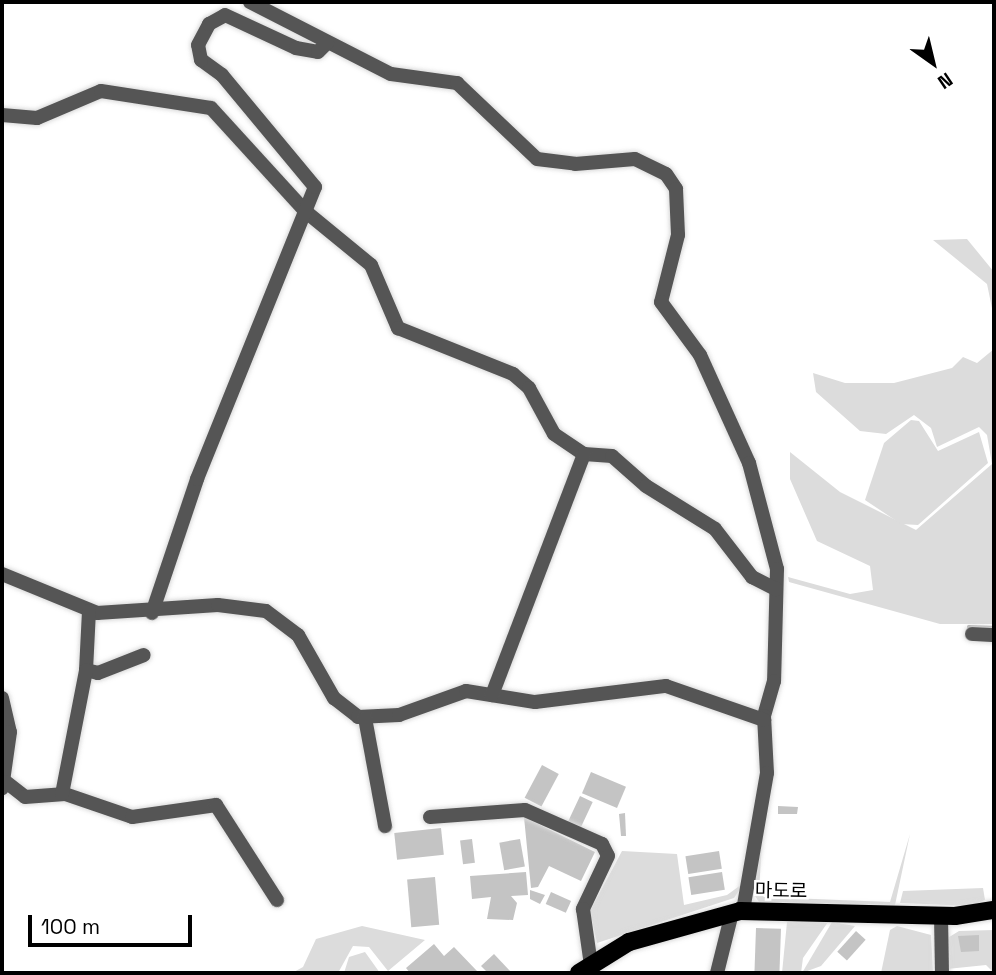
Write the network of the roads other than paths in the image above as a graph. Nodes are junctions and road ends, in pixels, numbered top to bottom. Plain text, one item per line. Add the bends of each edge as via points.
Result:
1 (250, 2) edge
2 (327, 43) junction
3 (2, 115) edge
4 (305, 211) junction
5 (584, 453) junction
6 (2, 574) edge
7 (776, 589) junction
8 (89, 611) junction
9 (152, 613) junction
10 (972, 634) dead end
11 (994, 635) edge
12 (144, 655) dead end
13 (86, 670) junction
14 (492, 695) junction
15 (2, 698) edge
16 (365, 718) junction
17 (764, 720) junction
18 (4, 785) edge
19 (62, 794) junction
20 (430, 817) dead end
21 (385, 826) dead end
22 (276, 900) dead end
23 (994, 910) edge
24 (738, 912) junction
25 (941, 916) junction
26 (585, 969) edge
27 (717, 973) edge
28 (942, 973) edge

1 - 2 street
2 - 4 street via 318,52 296,48 225,15 209,24 198,45 201,60 222,75 313,182
2 - 7 street via 391,74 457,83 537,159 575,164 635,159 671,180 679,222 661,302 700,355 749,463 768,522
3 - 4 street via 37,118 101,91 211,108
4 - 5 street via 379,274 398,328 513,374 529,387 547,427
4 - 9 street via 197,479
5 - 7 street via 612,456 646,486 705,521 752,577
5 - 14 street
6 - 8 street
7 - 17 street via 774,681
8 - 9 street
8 - 13 street
9 - 16 street via 218,605 266,611 298,635 340,706
10 - 11 street
12 - 13 street via 98,673
13 - 19 street
14 - 16 street via 466,691 410,712
14 - 17 street via 535,702 680,686
15 - 18 street via 10,732
16 - 21 street
17 - 24 street via 765,794
18 - 19 street via 25,797
19 - 22 street via 132,817 216,805
20 - 26 street via 525,810 602,844 608,856 583,909
23 - 25 main road, 마도로
24 - 25 main road, 마도로
24 - 26 main road, 마도로 via 629,942
24 - 27 street
25 - 28 street

